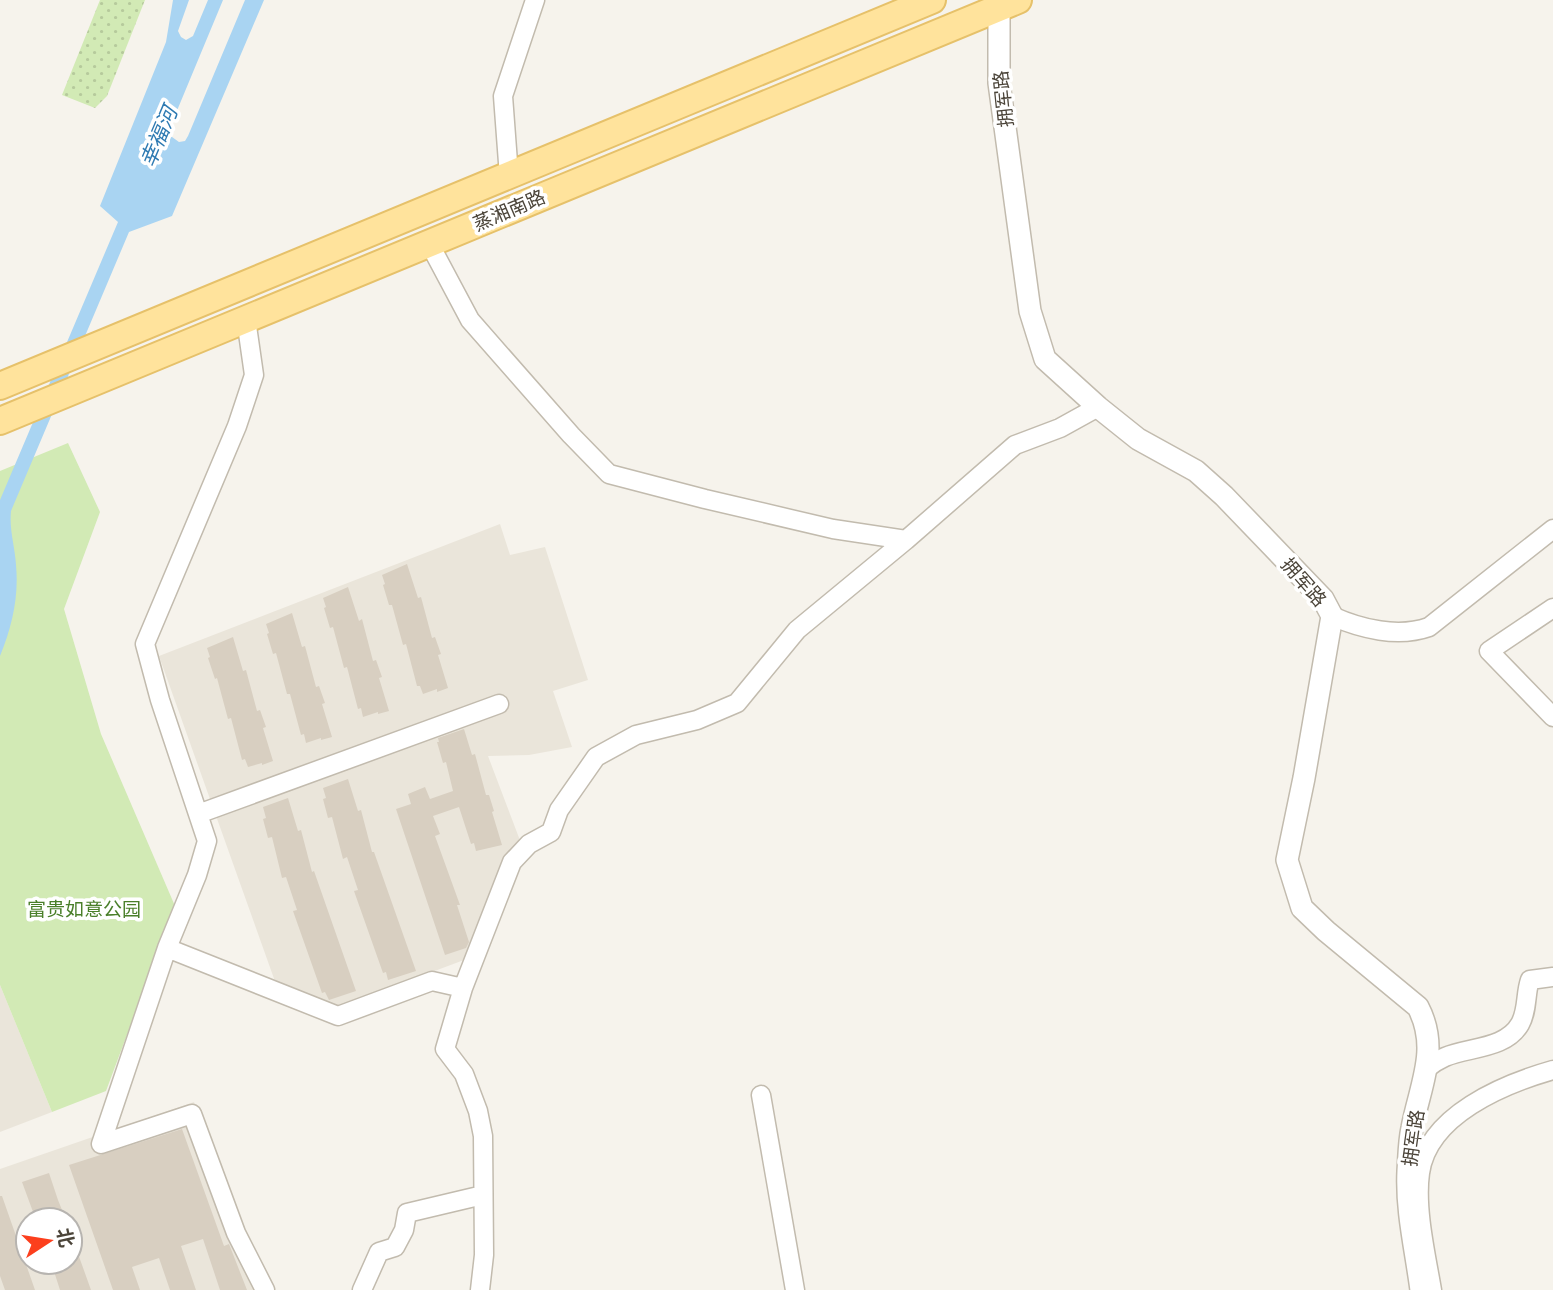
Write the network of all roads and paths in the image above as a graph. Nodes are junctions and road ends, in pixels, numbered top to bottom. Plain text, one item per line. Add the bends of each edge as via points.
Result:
1 (535, 0) edge
2 (932, 0) edge
3 (1009, 4) edge
4 (966, 10) edge
5 (509, 176) junction
6 (429, 243) junction
7 (246, 319) junction
8 (0, 386) edge
9 (1098, 407) junction
10 (0, 421) edge
11 (1553, 529) edge
12 (906, 540) junction
13 (1553, 608) edge
14 (1332, 616) junction
15 (499, 704) dead end
16 (1553, 717) edge
17 (198, 814) junction
18 (167, 948) junction
19 (1553, 977) edge
20 (463, 988) junction
21 (1426, 1069) junction
22 (1553, 1070) edge
23 (761, 1095) dead end
24 (483, 1195) junction
25 (265, 1290) edge
26 (362, 1290) edge
27 (480, 1290) edge
28 (795, 1290) edge
29 (1421, 1290) edge
30 (1432, 1290) edge

1 - 5 street via 503,96
2 - 5 main road, 蒸湘南路
3 - 4 main road, 蒸湘南路
3 - 9 street, 拥军路 via 999,83 1030,311 1045,359
4 - 6 main road, 蒸湘南路
5 - 8 main road, 蒸湘南路
6 - 7 main road, 蒸湘南路
6 - 12 street via 470,320 609,474 833,529
7 - 10 main road, 蒸湘南路
7 - 17 street via 254,375 145,644
9 - 12 street via 1015,445
9 - 14 street, 拥军路 via 1138,439 1196,471 1224,496 1323,599
11 - 14 street via 1429,627 1415,632 1381,630
12 - 20 street via 797,630 737,703 697,720 636,735 596,757 559,810 551,832 529,844 512,862
13 - 16 street via 1489,651
14 - 21 street, 拥军路 via 1287,860 1302,908 1418,1007 1429,1040
15 - 17 street
17 - 18 street via 207,841
18 - 20 street via 338,1016 432,981
18 - 25 street via 100,1144 192,1114 236,1233
19 - 21 street via 1530,980 1525,1011 1512,1035 1448,1056
20 - 24 street via 445,1049 464,1074 478,1111 483,1136
21 - 29 street, 拥军路 via 1408,1174
22 - 30 street via 1520,1080 1470,1105 1426,1148 1419,1198
23 - 28 street
24 - 26 street via 407,1213 395,1247 379,1252
24 - 27 street

